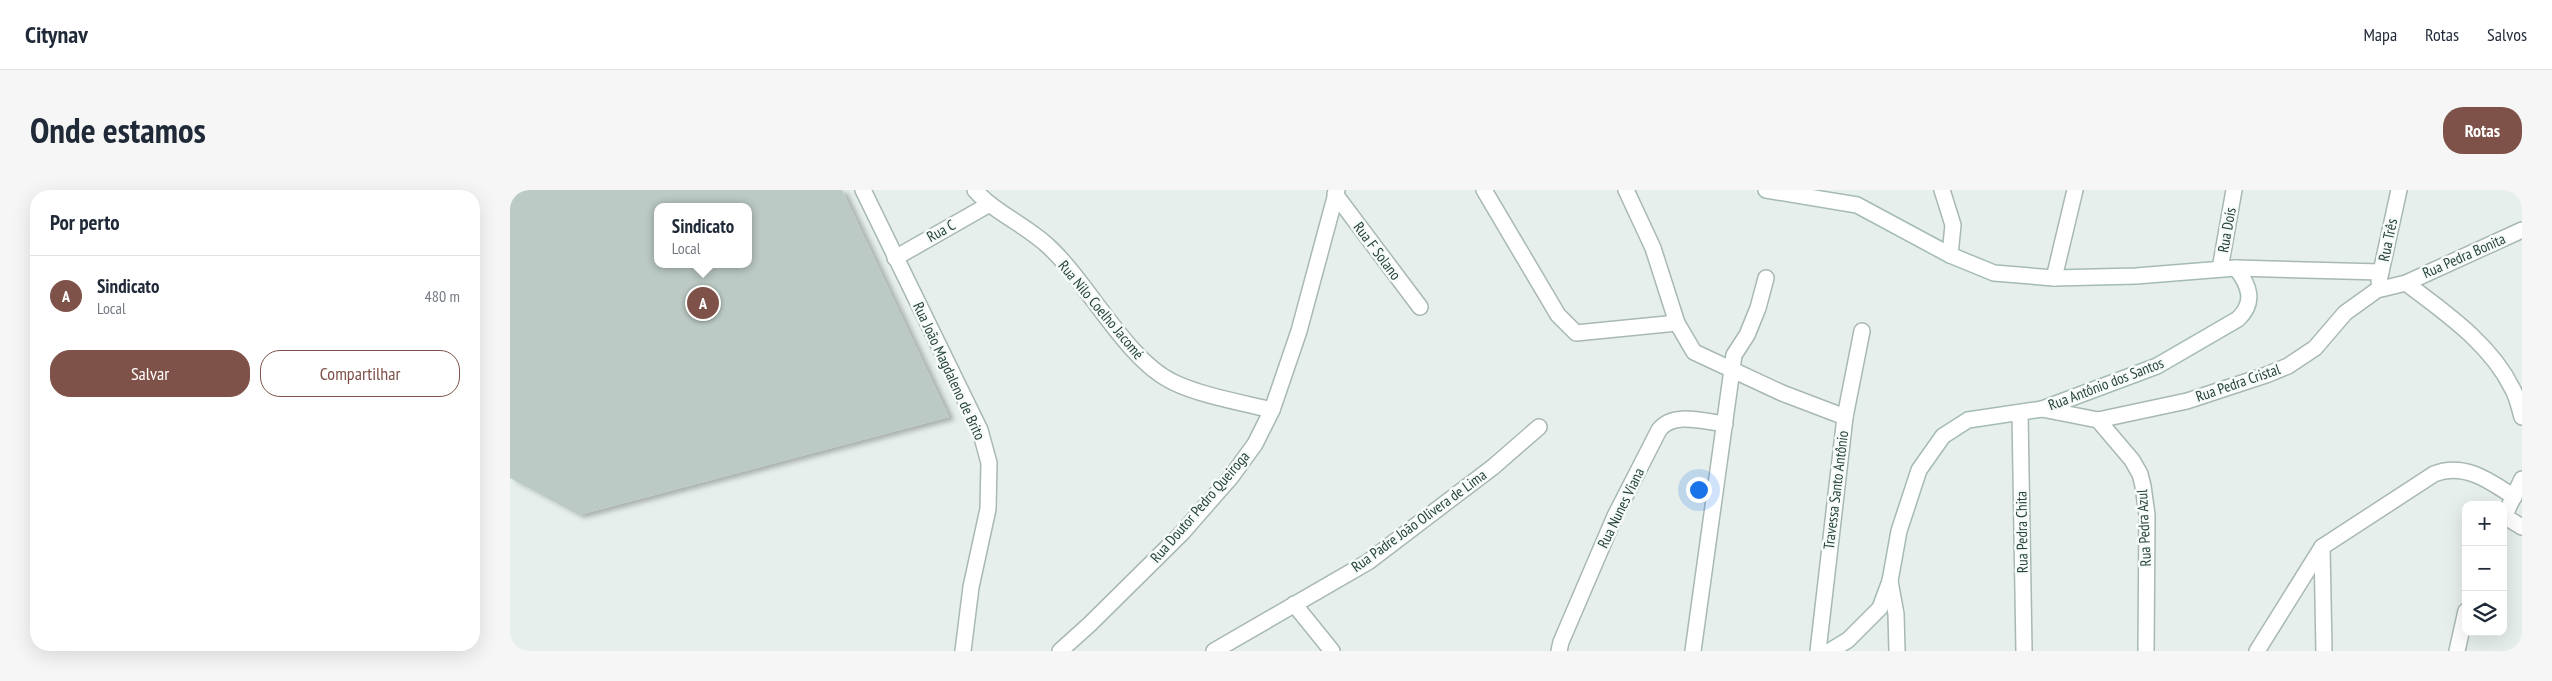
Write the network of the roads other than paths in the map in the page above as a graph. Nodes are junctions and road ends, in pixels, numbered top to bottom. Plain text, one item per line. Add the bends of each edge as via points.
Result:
1 (863, 190) edge
2 (975, 190) edge
3 (1484, 190) edge
4 (1626, 190) edge
5 (1766, 190) edge
6 (1942, 190) edge
7 (2074, 190) edge
8 (2234, 190) edge
9 (2399, 190) edge
10 (1336, 192) edge
11 (988, 205) junction
12 (2522, 230) edge
13 (1950, 255) junction
14 (895, 258) junction
15 (2236, 268) junction
16 (2220, 269) junction
17 (2381, 272) junction
18 (1766, 278) dead end
19 (2054, 278) junction
20 (2406, 283) junction
21 (2377, 290) junction
22 (1420, 307) dead end
23 (1677, 323) junction
24 (1862, 330) dead end
25 (1731, 370) junction
26 (2042, 409) junction
27 (1272, 410) junction
28 (2020, 414) junction
29 (1845, 417) junction
30 (2522, 417) edge
31 (2098, 420) junction
32 (1725, 424) junction
33 (1539, 427) dead end
34 (2522, 479) edge
35 (2514, 497) junction
36 (2507, 511) edge
37 (2507, 519) edge
38 (2522, 527) edge
39 (2322, 547) junction
40 (1890, 581) junction
41 (1294, 604) junction
42 (2462, 628) edge
43 (963, 651) edge
44 (1060, 651) edge
45 (1214, 651) edge
46 (1332, 651) edge
47 (1559, 651) edge
48 (1693, 651) edge
49 (1818, 651) edge
50 (1830, 651) edge
51 (1898, 651) edge
52 (2024, 651) edge
53 (2146, 651) edge
54 (2257, 651) edge
55 (2324, 651) edge
56 (2457, 651) edge

1 - 14 street, Rua João Magdaleno de Brito
2 - 11 street, Rua Nilo Coelho Jacomé
3 - 23 street via 1558,315 1576,333
4 - 23 street via 1653,248
5 - 13 street via 1857,205
6 - 13 street via 1952,224
7 - 19 street
8 - 16 street, Rua Dois
9 - 17 street, Rua Três
10 - 22 street, Rua F Solano
10 - 27 street, Rua Doutor Pedro Queiroga via 1299,331
11 - 14 street, Rua C
11 - 27 street, Rua Nilo Coelho Jacomé via 1048,246 1150,368 1173,383
12 - 20 street, Rua Pedra Bonita
13 - 19 street via 1994,272
14 - 43 street, Rua João Magdaleno de Brito via 980,430 989,463 988,509 971,587
15 - 16 street
15 - 17 street
15 - 26 street, Rua Antônio dos Santos via 2250,292 2244,313 2238,319 2157,366
16 - 19 street
17 - 21 street, Rua Três
18 - 25 street via 1758,308 1734,355
20 - 21 street, Rua Pedra Cristal
20 - 30 street via 2466,329 2500,368 2512,388
21 - 31 street, Rua Pedra Cristal via 2345,313 2316,348 2288,366 2187,401
23 - 25 street via 1694,352
24 - 29 street, Travessa Santo Antônio
25 - 29 street
25 - 32 street
26 - 28 street, Rua Antônio dos Santos
26 - 31 street, Rua Pedra Cristal
27 - 44 street, Rua Doutor Pedro Queiroga via 1251,450 1182,533
28 - 40 street, Rua Antônio dos Santos via 1968,420 1943,436 1919,470 1899,531
28 - 52 street, Rua Pedra Chita
29 - 49 street, Travessa Santo Antônio
31 - 53 street, Rua Pedra Azul via 2132,460 2143,486 2147,515
32 - 47 street, Rua Nunes Viana via 1684,419 1664,424 1615,516
32 - 48 street
33 - 41 street, Rua Padre João Olivera de Lima via 1493,467 1368,562
34 - 35 street
35 - 36 street
35 - 39 street via 2475,474 2445,469
37 - 38 street
39 - 54 street
39 - 55 street
40 - 50 street, Rua Antônio dos Santos via 1875,614 1848,640
40 - 51 street
41 - 45 street, Rua Padre João Olivera de Lima
41 - 46 street
42 - 56 street

